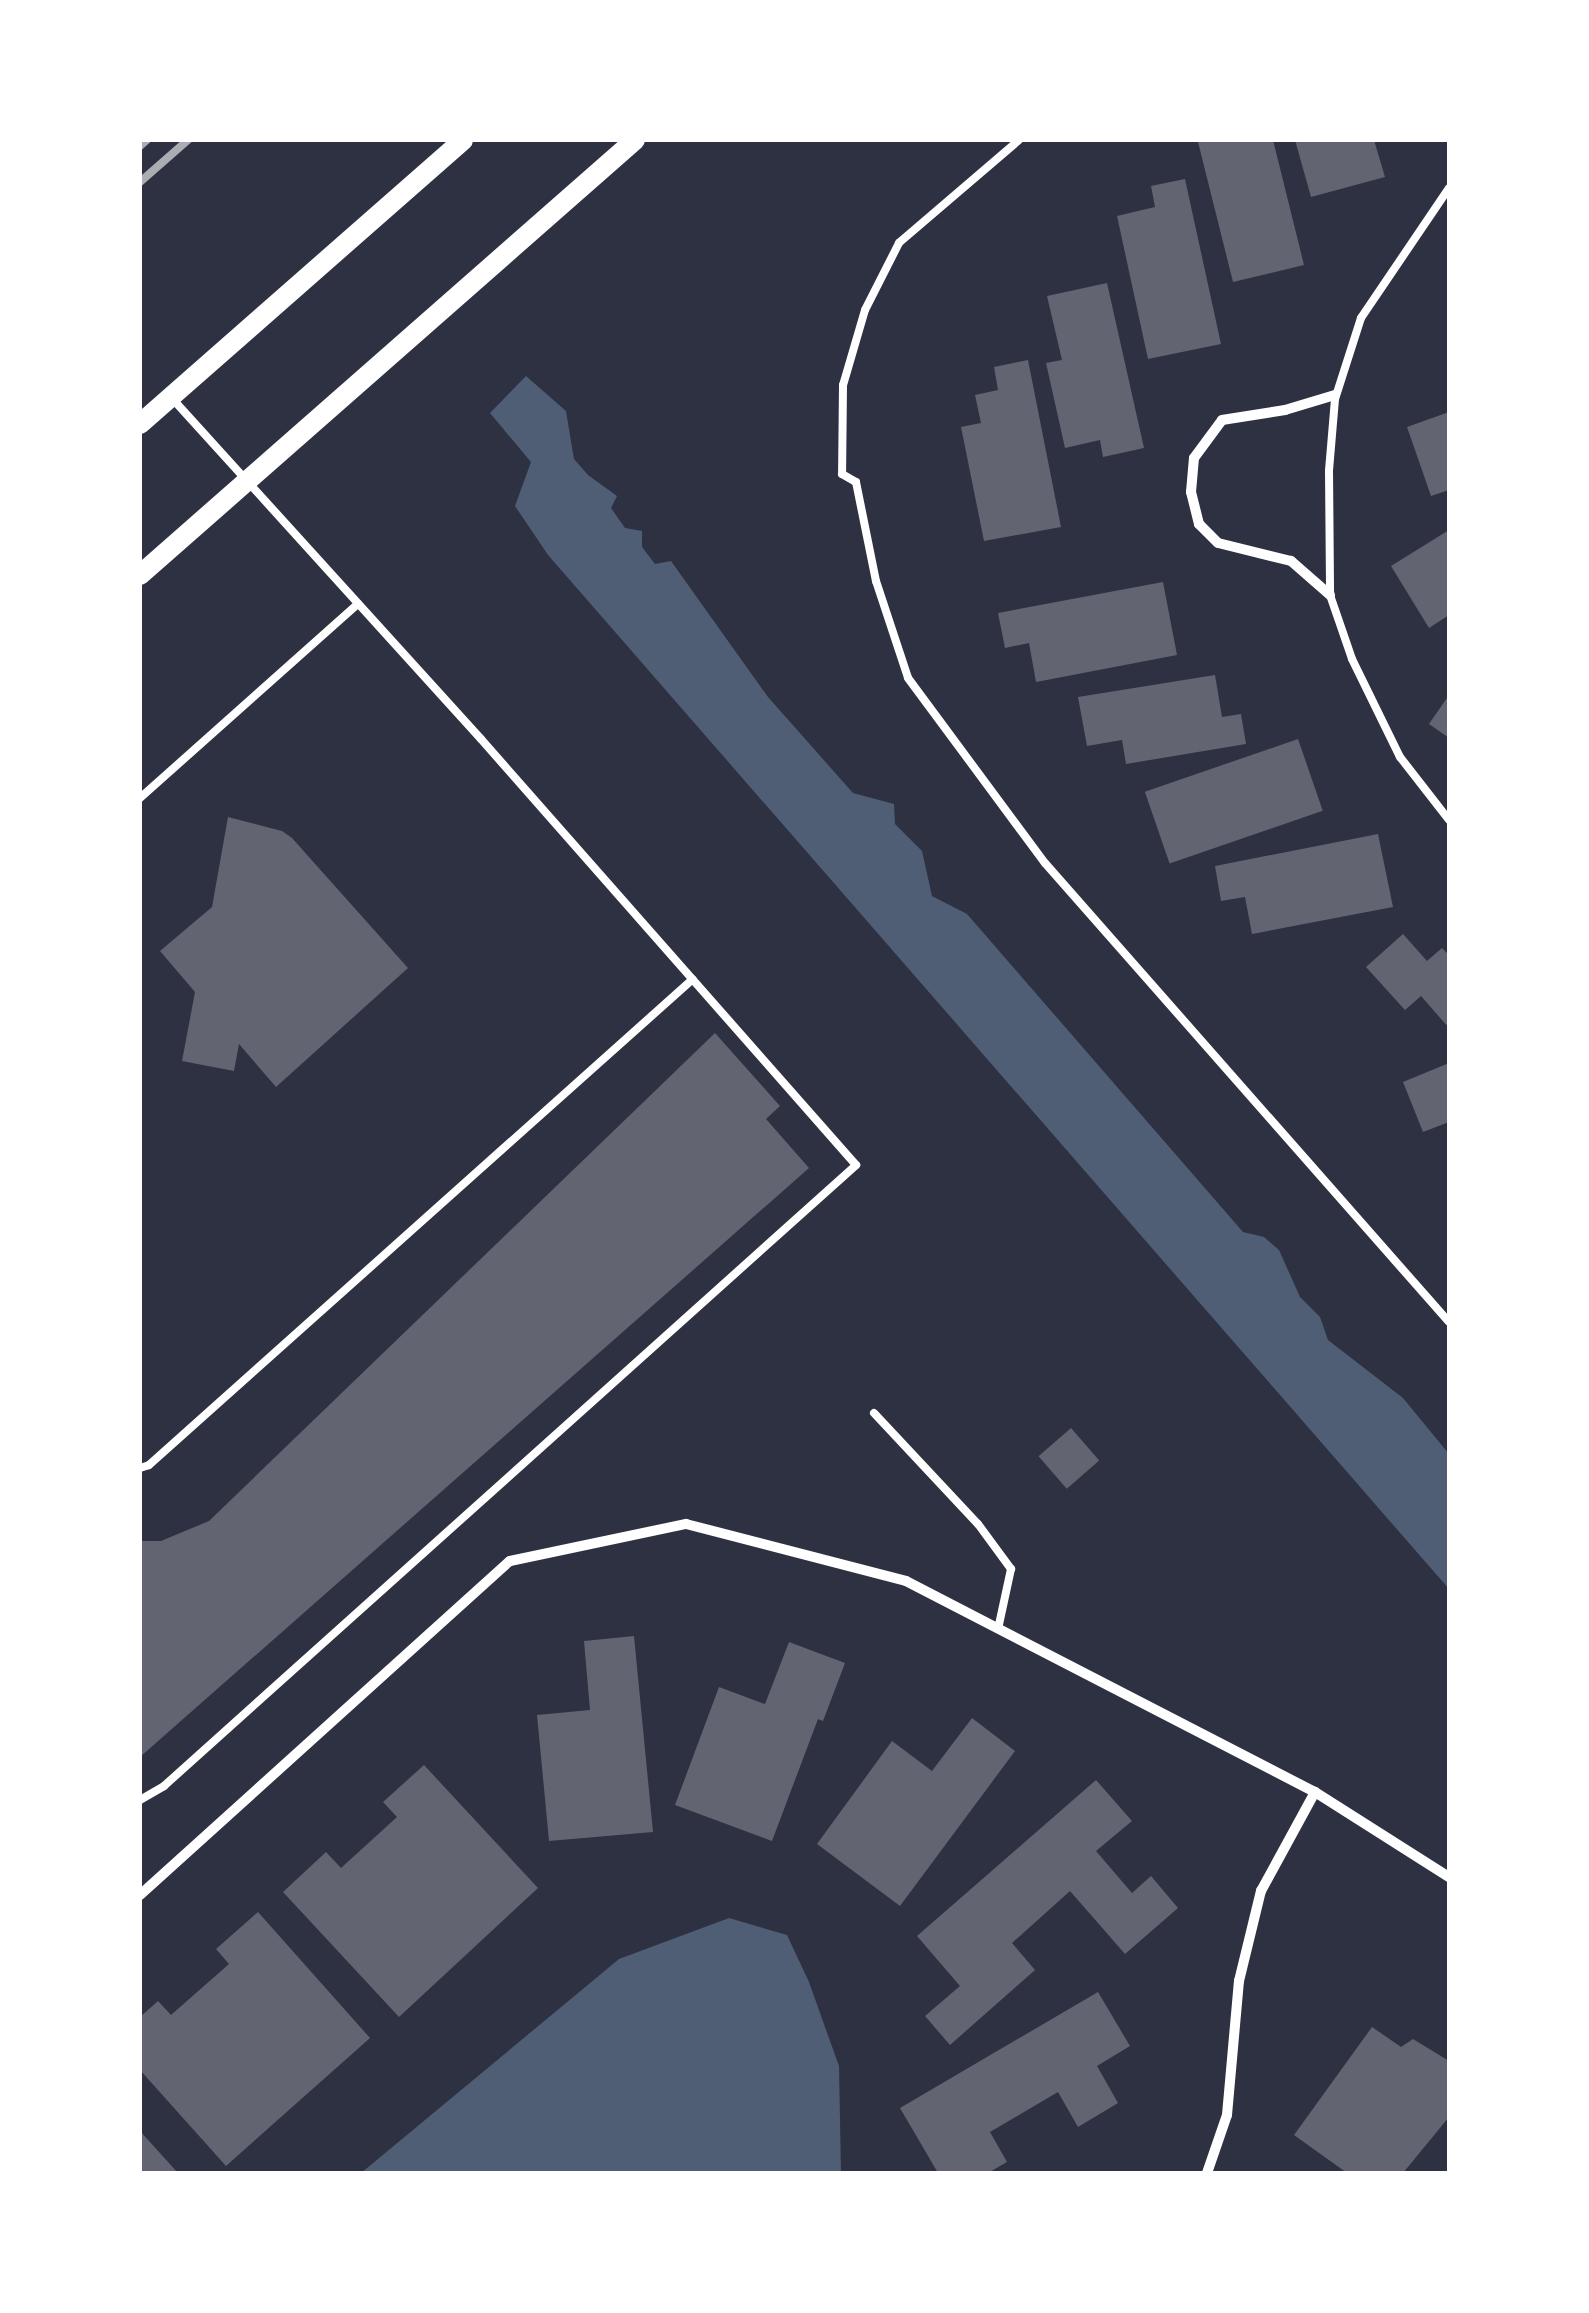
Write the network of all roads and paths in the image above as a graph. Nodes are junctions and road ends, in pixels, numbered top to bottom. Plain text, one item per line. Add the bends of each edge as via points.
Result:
1 (463, 140) edge
2 (636, 140) edge
3 (1020, 140) edge
4 (1449, 188) edge
5 (1335, 395) junction
6 (171, 396) junction
7 (140, 424) edge
8 (247, 481) junction
9 (140, 575) edge
10 (1330, 595) junction
11 (358, 604) junction
12 (140, 798) edge
13 (1449, 820) edge
14 (693, 979) junction
15 (1449, 1322) edge
16 (874, 1414) dead end
17 (140, 1468) edge
18 (998, 1629) junction
19 (1315, 1792) junction
20 (140, 1800) edge
21 (1449, 1878) edge
22 (140, 1895) edge
23 (1208, 2173) edge

1 - 6 main road
2 - 8 main road
3 - 15 lane via 899,243 865,310 842,385 842,474 856,482 876,581 908,678 1044,864
4 - 5 lane via 1361,318
5 - 10 lane via 1328,471
5 - 10 street via 1222,420 1194,458 1191,492 1199,524 1218,543 1291,561
6 - 7 main road
6 - 8 lane
8 - 9 main road
8 - 11 lane
10 - 13 lane via 1352,659 1400,756
11 - 12 lane
11 - 14 lane
14 - 17 lane
14 - 20 lane via 856,1165 179,1773
16 - 18 lane via 978,1524 1011,1569
18 - 19 street
18 - 22 street via 906,1581 686,1524 510,1562
19 - 21 street
19 - 23 street via 1261,1891 1239,1982 1227,2115

